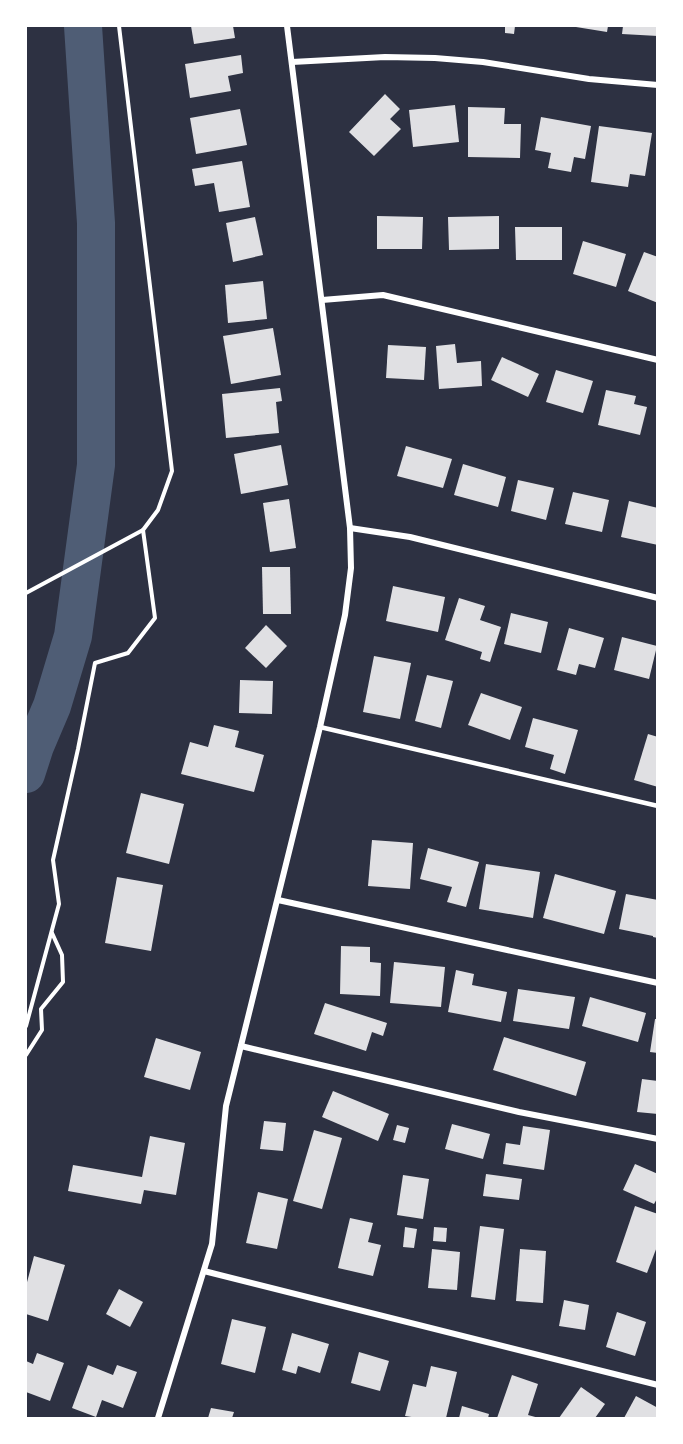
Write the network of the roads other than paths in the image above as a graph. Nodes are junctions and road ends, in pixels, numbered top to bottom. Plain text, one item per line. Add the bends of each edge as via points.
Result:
1 (287, 26) edge
2 (292, 63) junction
3 (657, 85) edge
4 (322, 300) junction
5 (657, 360) edge
6 (350, 528) junction
7 (657, 598) edge
8 (320, 726) junction
9 (657, 806) edge
10 (278, 900) junction
11 (657, 982) edge
12 (241, 1046) junction
13 (657, 1139) edge
14 (204, 1271) junction
15 (657, 1385) edge
16 (158, 1419) edge

1 - 2 street
2 - 3 street via 435,58
2 - 4 street
4 - 5 street via 383,295
4 - 6 street
6 - 7 street via 410,537
6 - 8 street via 349,592
8 - 9 lane
8 - 10 street
10 - 11 street
10 - 12 street
12 - 13 street via 519,1112
12 - 14 street via 226,1106 213,1236
14 - 15 street
14 - 16 street

